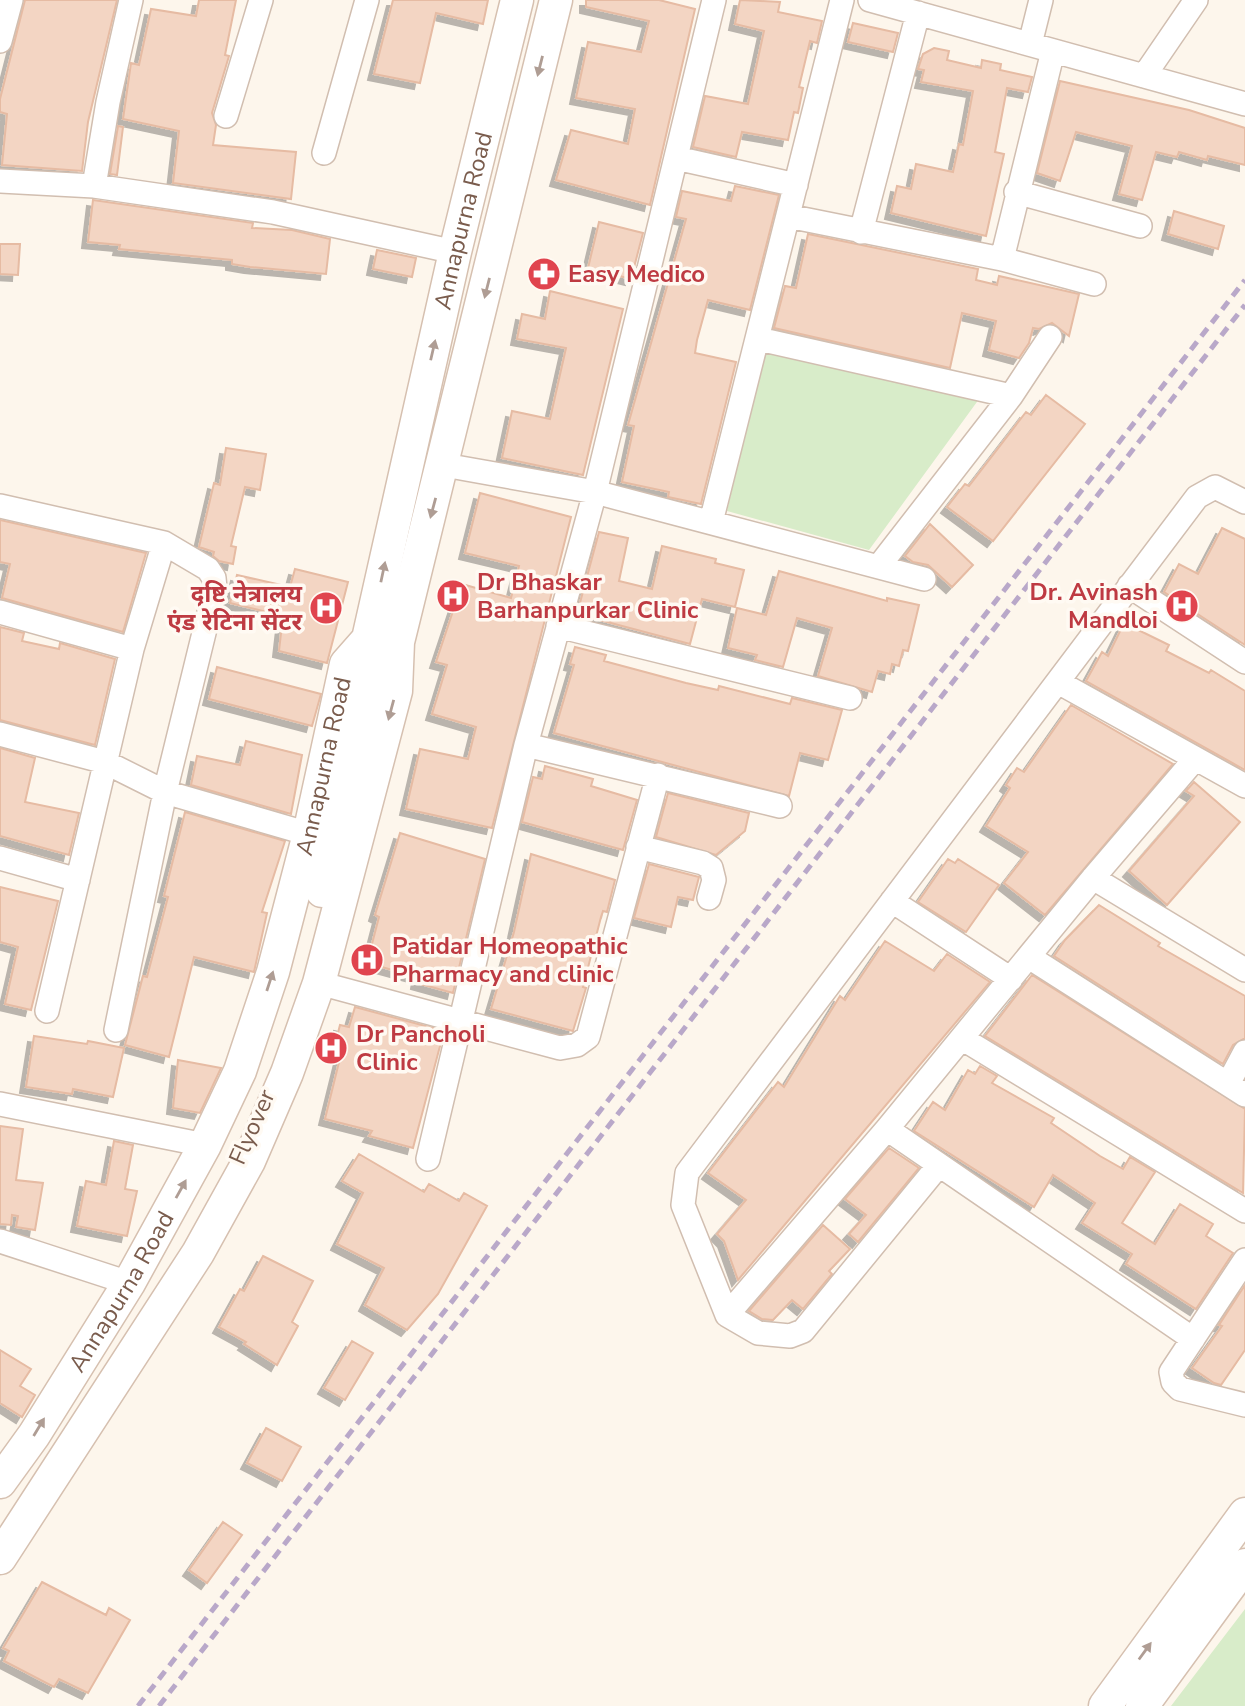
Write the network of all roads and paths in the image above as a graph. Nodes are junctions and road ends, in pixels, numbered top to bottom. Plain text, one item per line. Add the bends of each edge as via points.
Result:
1 (11, 0) edge
2 (131, 0) edge
3 (261, 0) edge
4 (367, 0) edge
5 (517, 0) edge
6 (556, 0) edge
7 (714, 0) edge
8 (842, 0) edge
9 (1041, 0) edge
10 (1196, 0) edge
11 (885, 2) edge
12 (918, 13) junction
13 (0, 41) edge
14 (1030, 44) junction
15 (1053, 51) junction
16 (1144, 76) junction
17 (1245, 104) edge
18 (226, 116) dead end
19 (324, 153) dead end
20 (676, 158) junction
21 (0, 181) edge
22 (796, 185) junction
23 (94, 186) junction
24 (1016, 192) junction
25 (788, 216) junction
26 (1140, 226) dead end
27 (861, 232) junction
28 (455, 252) junction
29 (1002, 259) junction
30 (1094, 284) dead end
31 (1050, 337) dead end
32 (759, 339) junction
33 (1011, 396) junction
34 (444, 465) junction
35 (595, 492) junction
36 (1245, 502) edge
37 (0, 506) edge
38 (711, 522) junction
39 (164, 542) junction
40 (879, 566) junction
41 (924, 579) dead end
42 (1129, 586) junction
43 (0, 612) edge
44 (558, 626) junction
45 (132, 649) junction
46 (379, 655) junction
47 (1245, 662) edge
48 (1058, 682) junction
49 (850, 698) dead end
50 (0, 734) edge
51 (526, 745) junction
52 (1195, 759) junction
53 (106, 762) junction
54 (658, 775) junction
55 (1245, 786) edge
56 (165, 792) junction
57 (779, 806) dead end
58 (309, 834) junction
59 (638, 847) junction
60 (0, 858) edge
61 (1093, 878) junction
62 (78, 880) junction
63 (709, 898) dead end
64 (892, 901) junction
65 (1029, 957) junction
66 (1245, 970) edge
67 (1011, 979) junction
68 (318, 983) junction
69 (47, 1011) dead end
70 (460, 1019) junction
71 (116, 1030) dead end
72 (962, 1039) junction
73 (1245, 1052) edge
74 (1237, 1090) edge
75 (0, 1104) edge
76 (887, 1129) junction
77 (205, 1145) junction
78 (428, 1159) dead end
79 (939, 1165) junction
80 (1245, 1211) edge
81 (0, 1241) edge
82 (1245, 1260) edge
83 (129, 1283) junction
84 (727, 1315) junction
85 (1193, 1339) junction
86 (1245, 1405) edge
87 (0, 1482) edge
88 (1245, 1514) edge
89 (0, 1537) edge
90 (0, 1558) edge
91 (1245, 1565) edge
92 (1105, 1706) edge
93 (1142, 1706) edge

1 - 13 street
2 - 23 street
3 - 18 street
4 - 19 street
5 - 28 main road, Annapurna Road
6 -> 34 main road, Annapurna Road
7 - 20 street
8 - 22 street
9 - 14 street
10 - 16 street
11 - 12 street
12 - 14 street
12 - 27 street
14 - 15 street
15 - 16 street
15 - 24 street
16 - 17 street
20 - 22 street
20 - 35 street
21 - 23 street
22 - 25 street
23 - 28 street via 273,212
24 - 26 street
24 - 29 street
25 - 27 street
25 - 32 street
27 - 29 street
46 -> 28 main road, Annapurna Road
29 - 30 street
31 - 33 street
32 - 33 street
32 - 38 street
33 - 40 street
34 - 35 street
34 -> 46 main road, Annapurna Road
35 - 38 street
35 - 44 street
36 - 42 street via 1215,486 1197,497
37 - 39 street
38 - 40 street
39 - 45 street
39 - 56 street via 208,569 215,588
40 - 41 street
42 - 47 street
42 - 48 street
43 - 45 street
44 - 49 street
44 - 51 street
45 - 53 street
46 - 58 main road, Annapurna Road via 346,664
46 -> 68 main road, Annapurna Road via 396,691
46 - 89 main road, Flyover via 284,1049 246,1145 209,1215
48 - 52 street
48 - 64 street
50 - 53 street
51 - 54 street
51 - 70 street
52 - 55 street
52 - 61 street
53 - 56 street
53 - 62 street
54 - 57 street
54 - 59 street
56 - 58 street
56 - 71 street
77 -> 58 main road, Annapurna Road via 240,1071 273,971
59 - 63 street via 711,868 714,880
59 - 70 street via 588,1037 578,1045 560,1048
60 - 62 street
61 - 65 street
61 - 66 street
62 - 69 street
64 - 67 street
64 - 84 street via 687,1173 683,1205
65 - 67 street
65 - 74 street
67 - 72 street
68 - 70 street
68 - 90 main road, Annapurna Road via 287,1073 249,1161 198,1253
70 - 78 street
72 - 76 street
72 - 80 street
73 - 74 street
75 - 77 street
76 - 79 street
76 - 84 street
83 -> 77 main road, Annapurna Road
79 - 84 street via 803,1331 790,1336 758,1333
79 - 85 street
81 - 83 street
82 - 85 street
87 -> 83 main road, Annapurna Road
85 - 86 street via 1171,1372 1173,1382 1181,1389
92 -> 88 main road
91 - 93 main road

